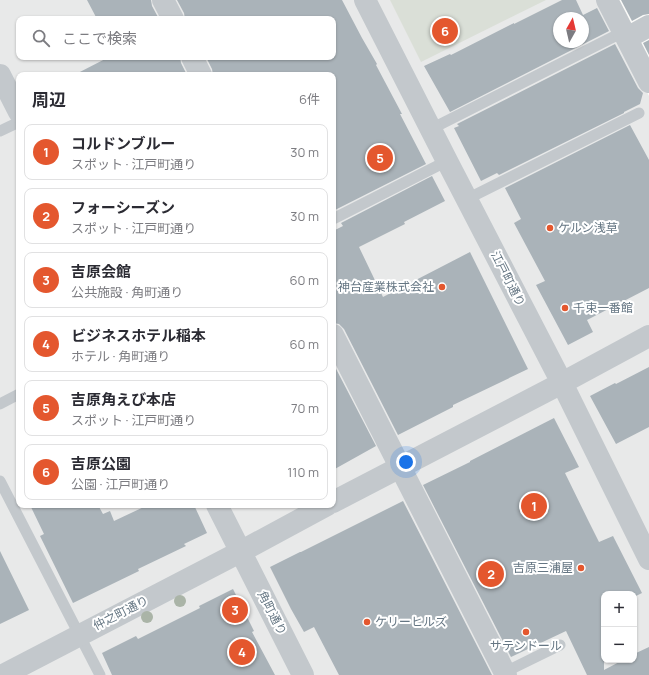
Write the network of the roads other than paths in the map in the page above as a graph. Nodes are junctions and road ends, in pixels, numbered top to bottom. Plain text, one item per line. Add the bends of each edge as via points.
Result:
1 (163, 0) edge
2 (365, 0) edge
3 (607, 0) edge
4 (171, 16) edge
5 (649, 26) edge
6 (625, 35) junction
7 (194, 60) edge
8 (200, 72) edge
9 (0, 75) edge
10 (649, 82) edge
11 (16, 106) edge
12 (638, 113) dead end
13 (16, 123) edge
14 (431, 128) junction
15 (0, 131) edge
16 (447, 161) junction
17 (467, 199) junction
18 (336, 217) edge
19 (649, 336) edge
20 (336, 341) edge
21 (562, 383) junction
22 (16, 396) edge
23 (0, 404) edge
24 (400, 466) junction
25 (0, 481) edge
26 (336, 500) edge
27 (218, 508) edge
28 (321, 508) edge
29 (240, 552) junction
30 (649, 559) edge
31 (79, 635) junction
32 (560, 646) dead end
33 (12, 673) edge
34 (506, 673) edge
35 (100, 675) edge
36 (303, 675) edge

1 - 4 street
2 - 14 street, 江戸町通り
3 - 6 street
5 - 6 street
6 - 10 street
6 - 14 lane
7 - 8 street
9 - 11 street
12 - 17 lane
13 - 15 lane
14 - 16 street, 江戸町通り
16 - 17 street, 江戸町通り
16 - 18 lane
17 - 21 street, 江戸町通り
19 - 21 street
20 - 24 street
21 - 24 street
21 - 30 street, 江戸町通り
22 - 23 lane
24 - 26 street
24 - 34 street
25 - 31 lane
27 - 29 street, 角町通り
28 - 29 street, 仲之町通り
29 - 31 street, 仲之町通り
29 - 36 street, 角町通り
31 - 33 street, 仲之町通り
31 - 35 lane
32 - 34 lane

